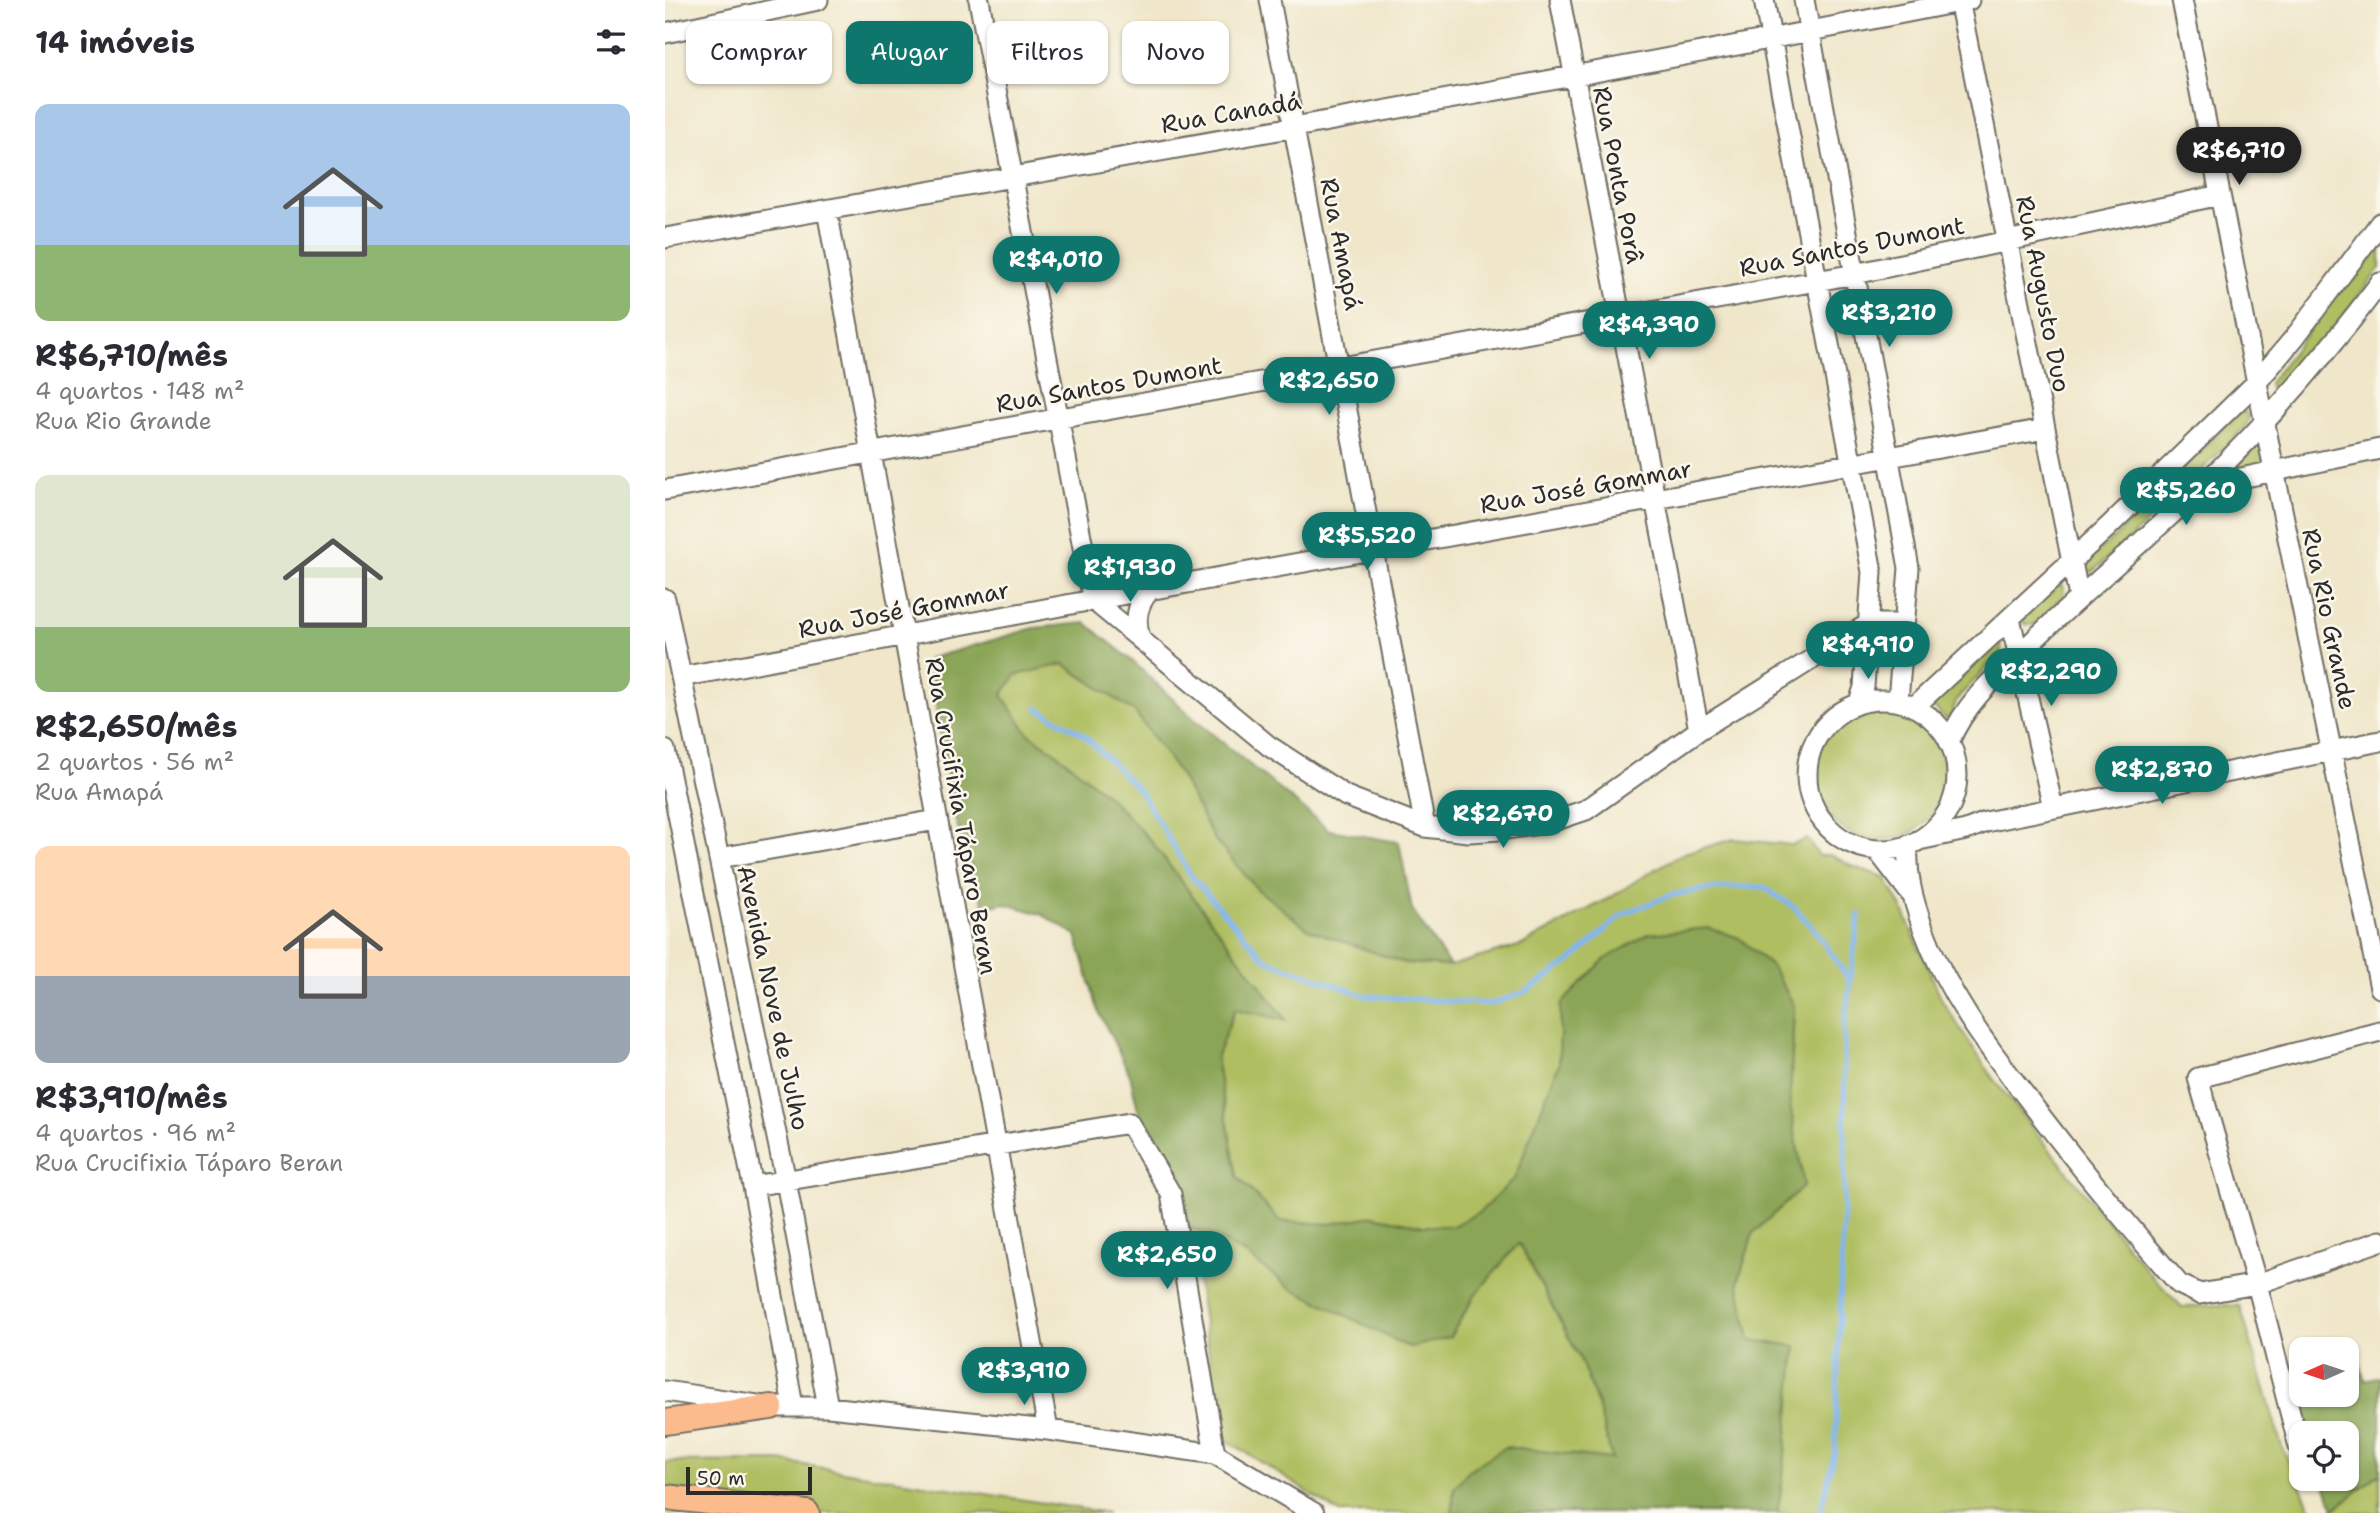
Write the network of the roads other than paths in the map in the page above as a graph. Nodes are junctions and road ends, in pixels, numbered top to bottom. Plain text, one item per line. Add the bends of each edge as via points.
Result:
1 (818, 0) edge
2 (979, 0) edge
3 (1270, 0) edge
4 (1560, 0) edge
5 (1764, 0) edge
6 (1804, 0) edge
7 (2182, 0) edge
8 (1963, 1) edge
9 (1810, 32) junction
10 (665, 33) edge
11 (1772, 39) junction
12 (1575, 76) junction
13 (1294, 127) junction
14 (1013, 177) junction
15 (2220, 195) junction
16 (827, 210) junction
17 (2380, 223) edge
18 (665, 238) edge
19 (2007, 241) junction
20 (1855, 274) junction
21 (1817, 281) junction
22 (2380, 283) edge
23 (1621, 317) junction
24 (1340, 368) junction
25 (2257, 382) junction
26 (1059, 419) junction
27 (2265, 423) junction
28 (2045, 429) junction
29 (2380, 449) edge
30 (871, 453) junction
31 (1888, 457) junction
32 (1852, 464) junction
33 (2274, 470) junction
34 (2201, 487) junction
35 (665, 490) edge
36 (1655, 499) junction
37 (1375, 550) junction
38 (2071, 560) junction
39 (1151, 589) junction
40 (2079, 597) junction
41 (665, 599) edge
42 (1093, 600) junction
43 (2010, 618) junction
44 (1868, 624) junction
45 (1904, 624) junction
46 (904, 636) junction
47 (1142, 640) junction
48 (671, 652) edge
49 (2018, 656) junction
50 (681, 677) junction
51 (1859, 703) junction
52 (1906, 704) junction
53 (1699, 730) junction
54 (2380, 741) edge
55 (1949, 742) junction
56 (665, 750) edge
57 (2331, 751) junction
58 (703, 783) junction
59 (669, 790) edge
60 (1951, 802) junction
61 (2053, 808) junction
62 (937, 820) junction
63 (1986, 821) junction
64 (1425, 827) junction
65 (1913, 843) junction
66 (1877, 850) junction
67 (719, 858) junction
68 (1911, 894) junction
69 (2380, 988) edge
70 (2380, 1031) edge
71 (996, 1146) junction
72 (786, 1181) junction
73 (753, 1186) junction
74 (2380, 1241) edge
75 (2257, 1283) junction
76 (665, 1391) edge
77 (782, 1407) junction
78 (828, 1408) junction
79 (2292, 1421) edge
80 (665, 1422) edge
81 (1048, 1430) junction
82 (1215, 1454) junction
83 (665, 1497) edge
84 (807, 1513) edge
85 (1314, 1513) edge

1 - 10 street
2 - 14 street
3 - 13 street, Rua Amapá
4 - 12 street, Rua Ponta Porâ
5 - 11 street
6 - 9 street
7 - 15 street
8 - 9 street, Rua Canadá
8 - 19 street, Rua Augusto Duo
9 - 11 street, Rua Canadá
9 - 20 street
11 - 12 street, Rua Canadá
11 - 21 street
12 - 13 street, Rua Canadá
12 - 23 street, Rua Ponta Porâ
13 - 14 street, Rua Canadá
13 - 24 street, Rua Amapá
14 - 16 street, Rua Canadá
14 - 26 street
15 - 19 street, Rua Santos Dumont
15 - 25 street
16 - 18 street, Rua Canadá
16 - 30 street, Rua Crucifixia Táparo Beran
17 - 25 street
19 - 20 street, Rua Santos Dumont
19 - 28 street, Rua Augusto Duo
20 - 21 street, Rua Santos Dumont
20 - 31 street
21 - 23 street, Rua Santos Dumont
21 - 32 street
22 - 27 street via 2325,356
23 - 24 street, Rua Santos Dumont
23 - 36 street, Rua Ponta Porâ
24 - 26 street, Rua Santos Dumont
24 - 37 street, Rua Amapá
25 - 27 street, Rua Rio Grande
25 - 38 street
26 - 30 street, Rua Santos Dumont
26 - 42 street
27 - 33 street, Rua Rio Grande
27 - 34 street
28 - 31 street, Rua José Gommar
28 - 38 street, Rua Augusto Duo
29 - 33 street
30 - 35 street, Rua Santos Dumont
30 - 46 street, Rua Crucifixia Táparo Beran
31 - 32 street, Rua José Gommar
31 - 45 street via 1909,568
32 - 36 street, Rua José Gommar
32 - 44 street via 1872,572
33 - 34 street
33 - 57 street, Rua Rio Grande
34 - 40 street
36 - 37 street, Rua José Gommar
36 - 53 street, Rua Ponta Porâ
37 - 39 street, Rua José Gommar
37 - 64 street, Rua Amapá
38 - 40 street, Rua Augusto Duo
38 - 43 street
39 - 42 street, Rua José Gommar
39 - 47 street via 1137,614
40 - 49 street
41 - 48 street, Avenida Nove de Julho
42 - 46 street, Rua José Gommar
42 - 47 street
43 - 49 street
43 - 52 street
44 - 45 street
44 - 51 street
44 - 53 street
45 - 52 street
46 - 50 street, Rua José Gommar
46 - 62 street, Rua Crucifixia Táparo Beran
47 - 64 street via 1269,747 1346,796
48 - 50 street, Avenida Nove de Julho
49 - 55 street via 1972,702
49 - 61 street
50 - 58 street, Avenida Nove de Julho
51 - 52 street via 1878,699
51 - 66 street via 1838,713 1822,729 1811,750 1807,773 1819,816 1855,845
52 - 55 street via 1928,716
53 - 64 street via 1586,810 1547,823 1500,830
54 - 57 street
55 - 60 street via 1956,762
56 - 59 street
57 - 61 street
57 - 69 street, Rua Rio Grande
58 - 59 street
58 - 67 street, Avenida Nove de Julho
59 - 73 street
60 - 63 street via 1972,820
60 - 65 street via 1932,830
61 - 63 street
62 - 67 street
62 - 71 street, Rua Crucifixia Táparo Beran
63 - 65 street
65 - 66 street
65 - 68 street via 1907,863
66 - 68 street
67 - 72 street, Avenida Nove de Julho
68 - 75 street via 1936,962 1961,1008 2069,1154 2179,1284 2200,1294
70 - 75 street via 2198,1078
71 - 72 street
71 - 81 street, Rua Crucifixia Táparo Beran
71 - 82 street via 1129,1124 1171,1194
72 - 73 street
72 - 78 street, Avenida Nove de Julho
73 - 77 street
74 - 75 street
75 - 79 street
76 - 77 street
77 - 78 street
77 - 80 main road
78 - 81 street
81 - 82 street
82 - 85 street
83 - 84 main road

